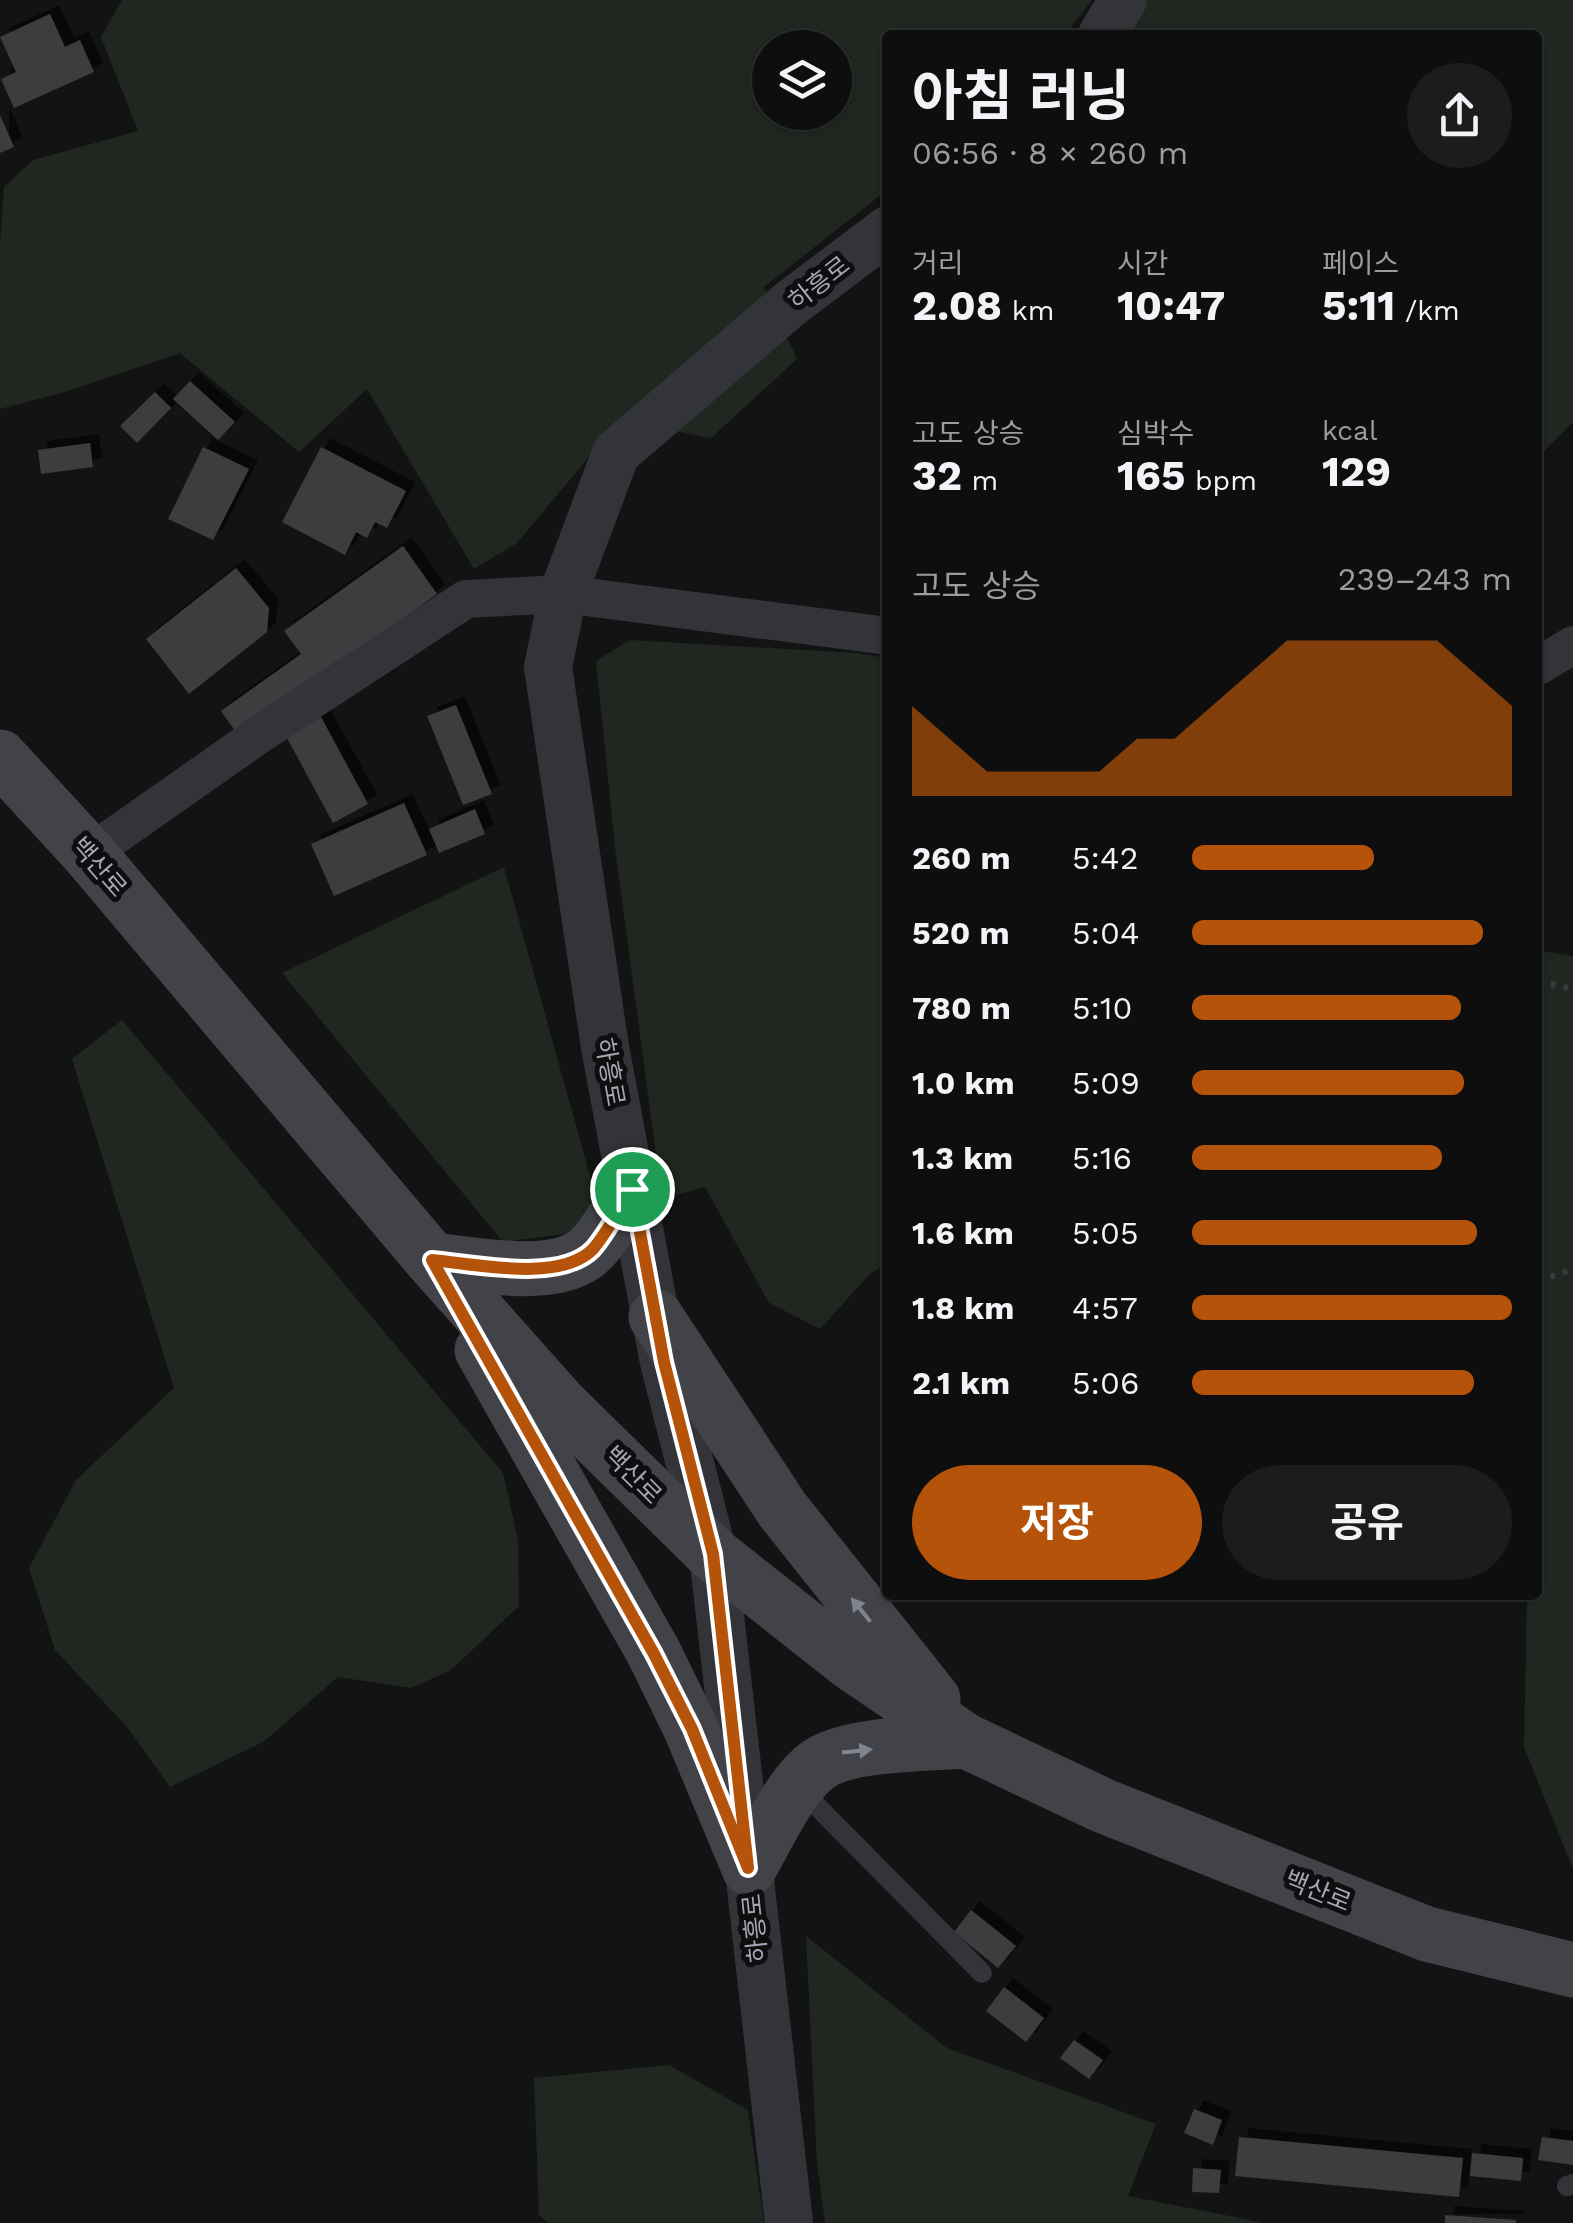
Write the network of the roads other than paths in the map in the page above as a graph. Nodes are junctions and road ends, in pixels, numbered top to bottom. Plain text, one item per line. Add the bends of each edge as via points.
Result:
1 (1123, 0) edge
2 (1105, 30) edge
3 (882, 235) edge
4 (563, 594) junction
5 (882, 635) edge
6 (1573, 645) edge
7 (1542, 664) edge
8 (0, 757) edge
9 (89, 854) junction
10 (632, 1189) junction
11 (432, 1260) junction
12 (656, 1317) junction
13 (713, 1554) junction
14 (966, 1741) junction
15 (798, 1786) junction
16 (748, 1868) junction
17 (1573, 1970) edge
18 (982, 1973) dead end
19 (789, 2223) edge

1 - 2 street
3 - 4 street, 하흥로 via 616,453
4 - 5 street
4 - 9 street via 466,599
4 - 10 street, 하흥로 via 548,667
6 - 7 street
8 - 9 main road, 백산로
9 - 11 main road, 백산로
10 - 11 main road via 592,1250 565,1266
10 - 12 street, 하흥로
11 - 13 main road, 백산로 via 562,1404
11 - 16 main road via 654,1654
12 - 13 street, 하흥로
14 -> 12 main road via 782,1510
13 - 14 main road, 백산로 via 850,1663
13 - 16 street, 하흥로
15 -> 14 main road via 841,1752
14 - 17 main road, 백산로 via 1104,1806 1427,1934
15 - 16 main road
15 - 18 lane
16 - 19 street, 하흥로

